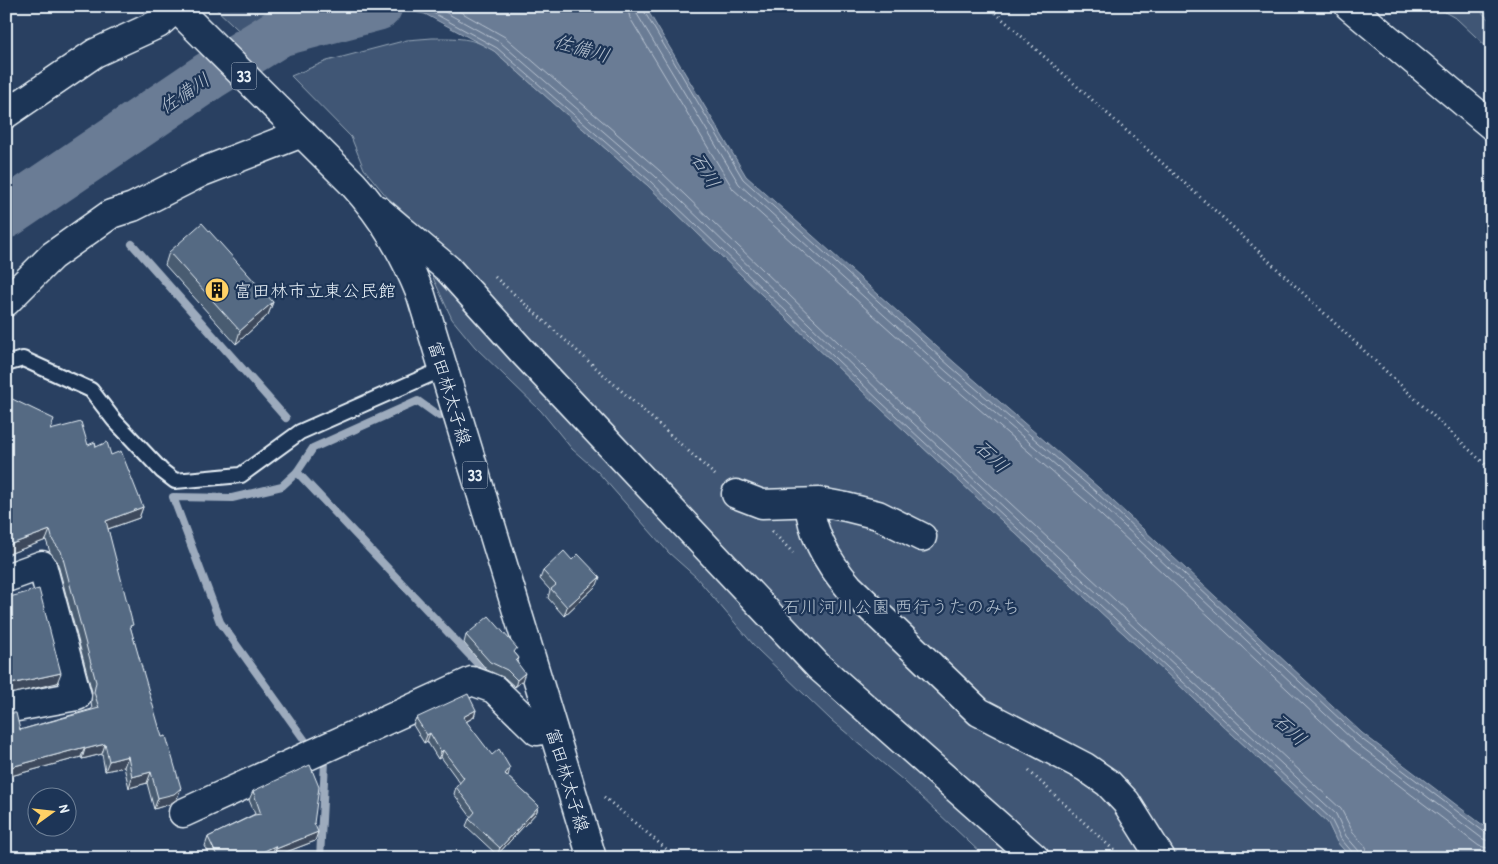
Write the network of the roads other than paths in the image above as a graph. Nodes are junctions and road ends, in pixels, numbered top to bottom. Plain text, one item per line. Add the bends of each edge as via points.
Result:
1 (1349, 6) edge
2 (181, 13) edge
3 (6, 114) edge
4 (1492, 126) edge
5 (298, 130) junction
6 (373, 206) junction
7 (6, 302) edge
8 (6, 364) edge
9 (443, 369) junction
10 (736, 494) dead end
11 (809, 503) junction
12 (922, 537) dead end
13 (6, 578) edge
14 (6, 709) edge
15 (552, 728) junction
16 (183, 813) dead end
17 (592, 858) edge
18 (1035, 858) edge
19 (1161, 858) edge

1 - 4 street
2 - 3 street via 95,52
2 - 5 street, 富田林太子線 / 33
5 - 6 street, 富田林太子線 / 33
5 - 7 street via 202,172 133,208 111,214 52,256
6 - 9 street, 富田林太子線 / 33 via 409,265
6 - 18 street via 448,269 818,666
8 - 9 lane via 23,359 91,390 114,420 162,471 175,480 241,475 300,432
9 - 15 street, 富田林太子線 / 33
10 - 11 street via 762,504
11 - 12 street via 846,506 878,515
11 - 19 street via 810,520 819,540 833,569 849,587 979,712 1085,767 1108,783 1126,802
13 - 14 street via 42,565 77,696
15 - 16 street via 537,730 494,689 472,681
15 - 17 street, 富田林太子線 / 33

